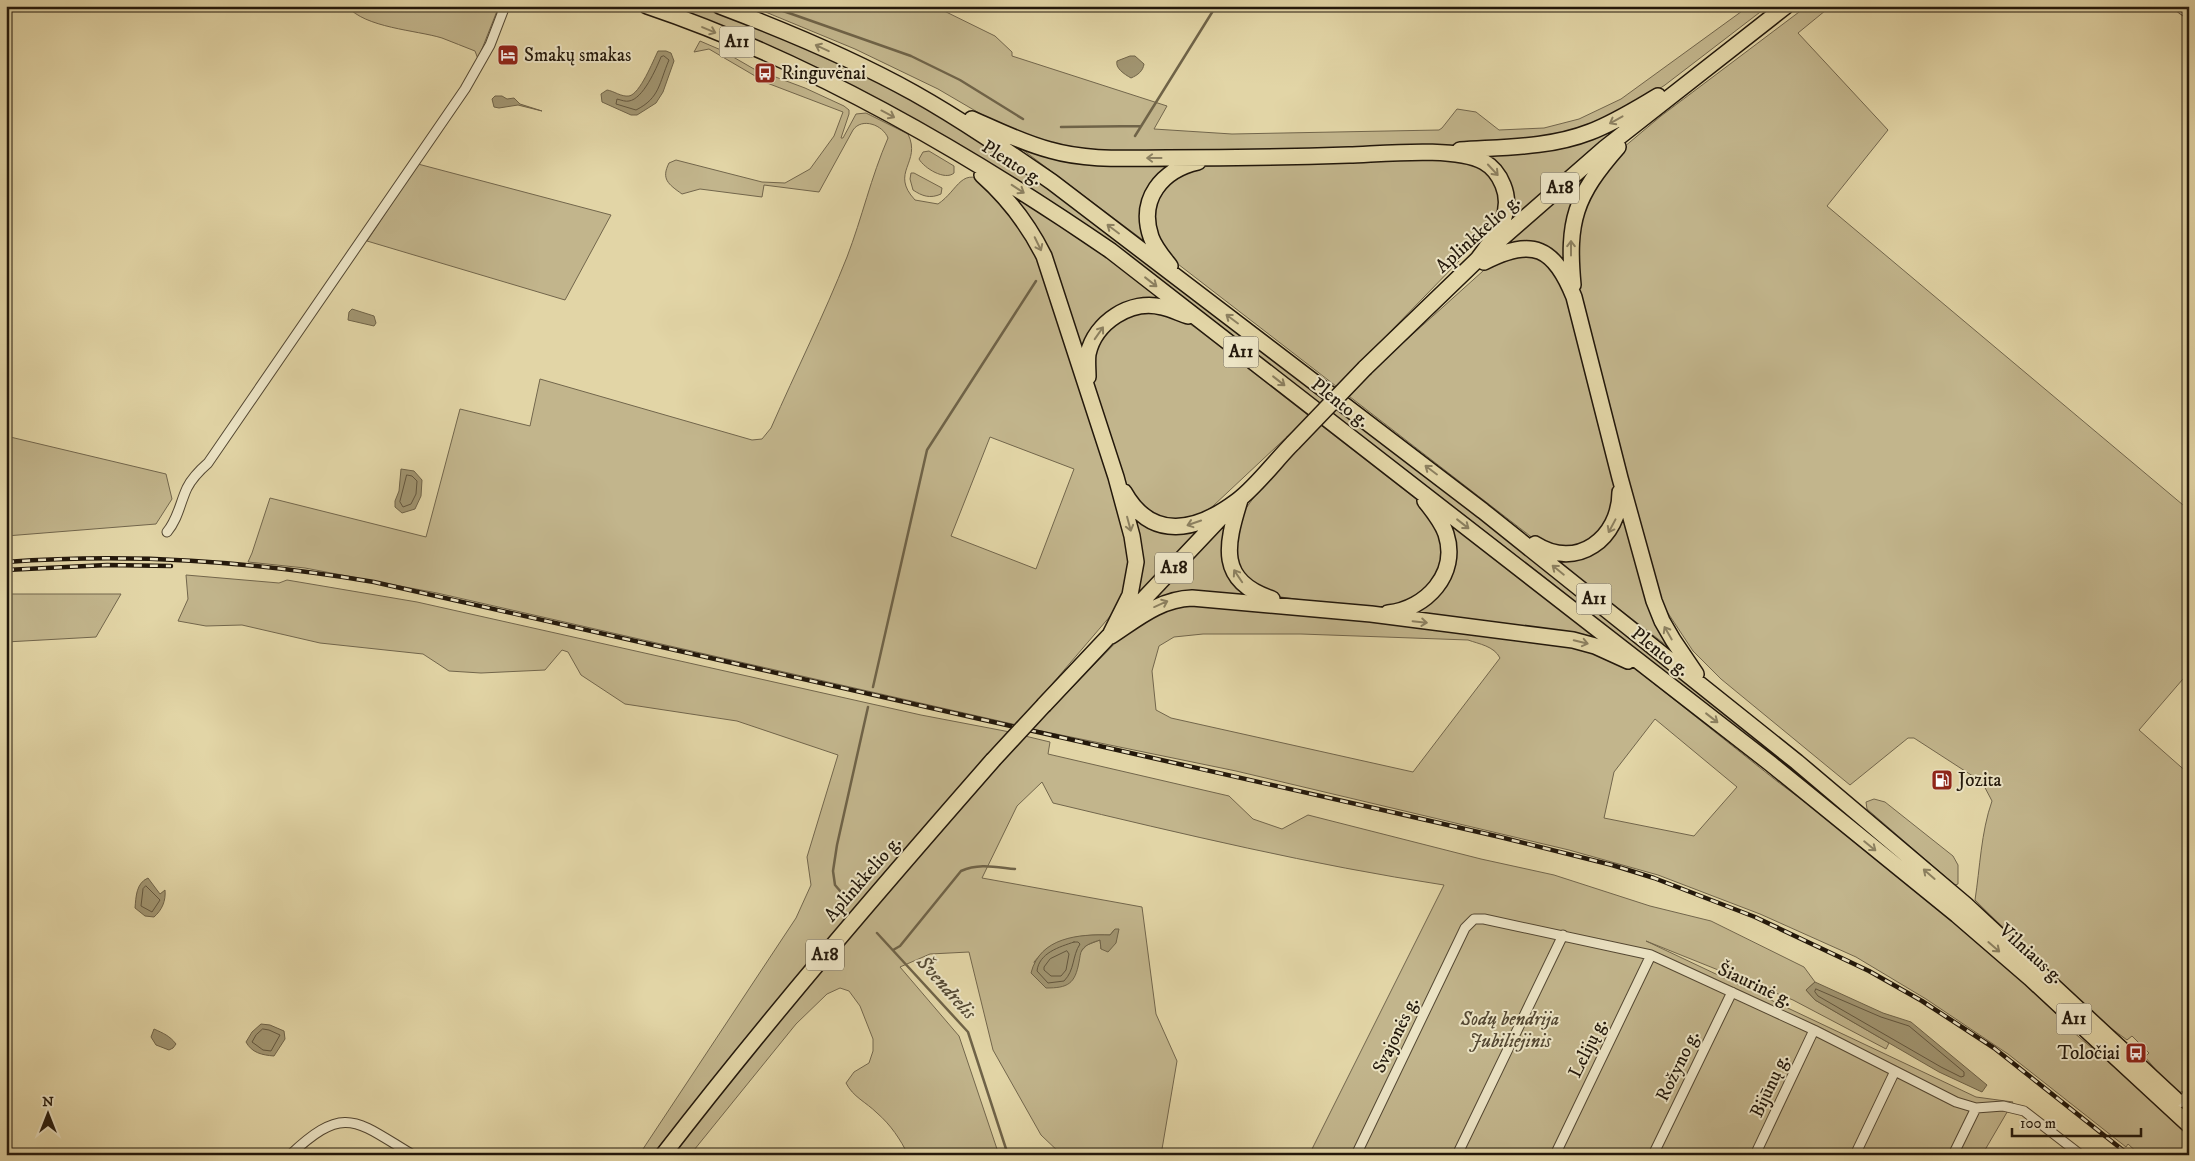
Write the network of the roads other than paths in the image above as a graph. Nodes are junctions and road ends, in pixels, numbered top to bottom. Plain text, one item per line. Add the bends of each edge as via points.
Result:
1 (504, 6) edge
2 (646, 6) edge
3 (720, 6) edge
4 (1786, 6) edge
5 (2178, 6) edge
6 (2189, 14) edge
7 (1704, 69) junction
8 (914, 93) junction
9 (1643, 118) junction
10 (915, 129) junction
11 (1431, 153) junction
12 (1255, 158) junction
13 (1478, 260) junction
14 (1466, 271) junction
15 (1180, 279) junction
16 (1574, 297) junction
17 (1201, 321) junction
18 (1089, 396) junction
19 (1116, 477) junction
20 (1620, 478) junction
21 (1412, 484) junction
22 (1239, 499) junction
23 (1483, 510) junction
24 (167, 532) dead end
25 (1294, 606) junction
26 (1371, 614) junction
27 (1108, 637) junction
28 (1674, 687) junction
29 (1706, 688) junction
30 (1961, 910) junction
31 (1465, 928) joint
32 (1563, 935) junction
33 (1651, 956) junction
34 (1732, 992) junction
35 (1814, 1030) junction
36 (1895, 1070) junction
37 (2186, 1103) edge
38 (1976, 1108) junction
39 (2189, 1125) edge
40 (290, 1155) edge
41 (413, 1155) edge
42 (663, 1155) edge
43 (1356, 1155) edge
44 (1457, 1155) edge
45 (1555, 1155) edge
46 (1653, 1155) edge
47 (1755, 1155) edge
48 (1855, 1155) edge
49 (1954, 1155) edge
50 (2081, 1155) edge

1 - 24 street via 490,45 465,89 208,463 188,487 174,525
2 -> 10 highway, Plento g. / A11 via 767,54
8 -> 3 highway, Plento g. / A11 via 820,47
4 - 7 highway, Aplinkkelio g. / A18
5 - 6 street
7 - 9 highway, Aplinkkelio g. / A18
7 -> 11 highway via 1610,124 1577,136 1534,145
12 -> 8 highway via 1102,158 1075,155 1025,142
15 -> 8 highway, Plento g. / A11 via 984,135
9 - 13 highway, Aplinkkelio g. / A18
16 -> 9 highway via 1570,245 1579,204 1594,175
10 -> 17 highway, Plento g. / A11 via 1060,216
10 -> 18 highway via 983,175 1014,206 1032,230 1044,256
11 - 12 highway
11 -> 13 highway via 1472,157 1484,162 1500,178 1505,190 1506,214 1498,232
12 - 15 highway via 1186,165 1174,170 1154,191 1148,211 1151,237
13 - 14 highway, Aplinkkelio g. / A18
14 - 16 highway via 1505,251 1533,250 1555,262 1565,274
14 - 22 highway, Aplinkkelio g. / A18, bridge via 1365,368
23 -> 15 highway, Plento g. / A11
16 - 20 highway
18 -> 17 highway via 1088,354 1094,339 1114,316 1143,306 1161,306
17 -> 21 highway, Plento g. / A11
18 - 19 highway
22 -> 19 highway via 1192,525 1163,526 1139,513
19 -> 27 highway via 1134,542 1136,562 1130,595
20 -> 23 highway via 1618,512 1614,522 1604,538 1581,551 1568,554 1545,550
29 -> 20 highway via 1660,616
21 - 26 highway via 1446,534 1445,571 1434,590 1413,608
21 -> 28 highway, Plento g. / A11
25 -> 22 highway via 1255,593 1235,573 1228,546
22 - 27 highway, Aplinkkelio g. / A18
29 -> 23 highway, Plento g. / A11
25 - 26 highway
27 -> 25 highway via 1155,607 1180,598
26 -> 28 highway via 1573,640 1618,654
27 - 42 highway, Aplinkkelio g. / A18, bridge via 993,760 897,870 800,984
28 -> 30 highway, Plento g. / A11
30 -> 29 highway, Plento g. / A11 via 1797,762
30 - 37 highway, Vilniaus g. / A11
30 -> 39 highway, Vilniaus g. / A11
31 - 32 street, Šiaurinė g. via 1474,919 1484,918
31 - 43 street, Svajonės g.
32 - 33 street, Šiaurinė g.
32 - 44 street
33 - 34 street, Šiaurinė g.
33 - 45 street, Lelijų g.
34 - 35 street, Šiaurinė g.
34 - 46 street, Rožyno g.
35 - 36 street, Šiaurinė g.
35 - 47 street, Bijūnų g.
36 - 38 street, Šiaurinė g. via 1956,1102
36 - 48 street
38 - 49 street
38 - 50 street, Šiaurinė g. via 2003,1106 2024,1111
40 - 41 street via 320,1130 350,1121

